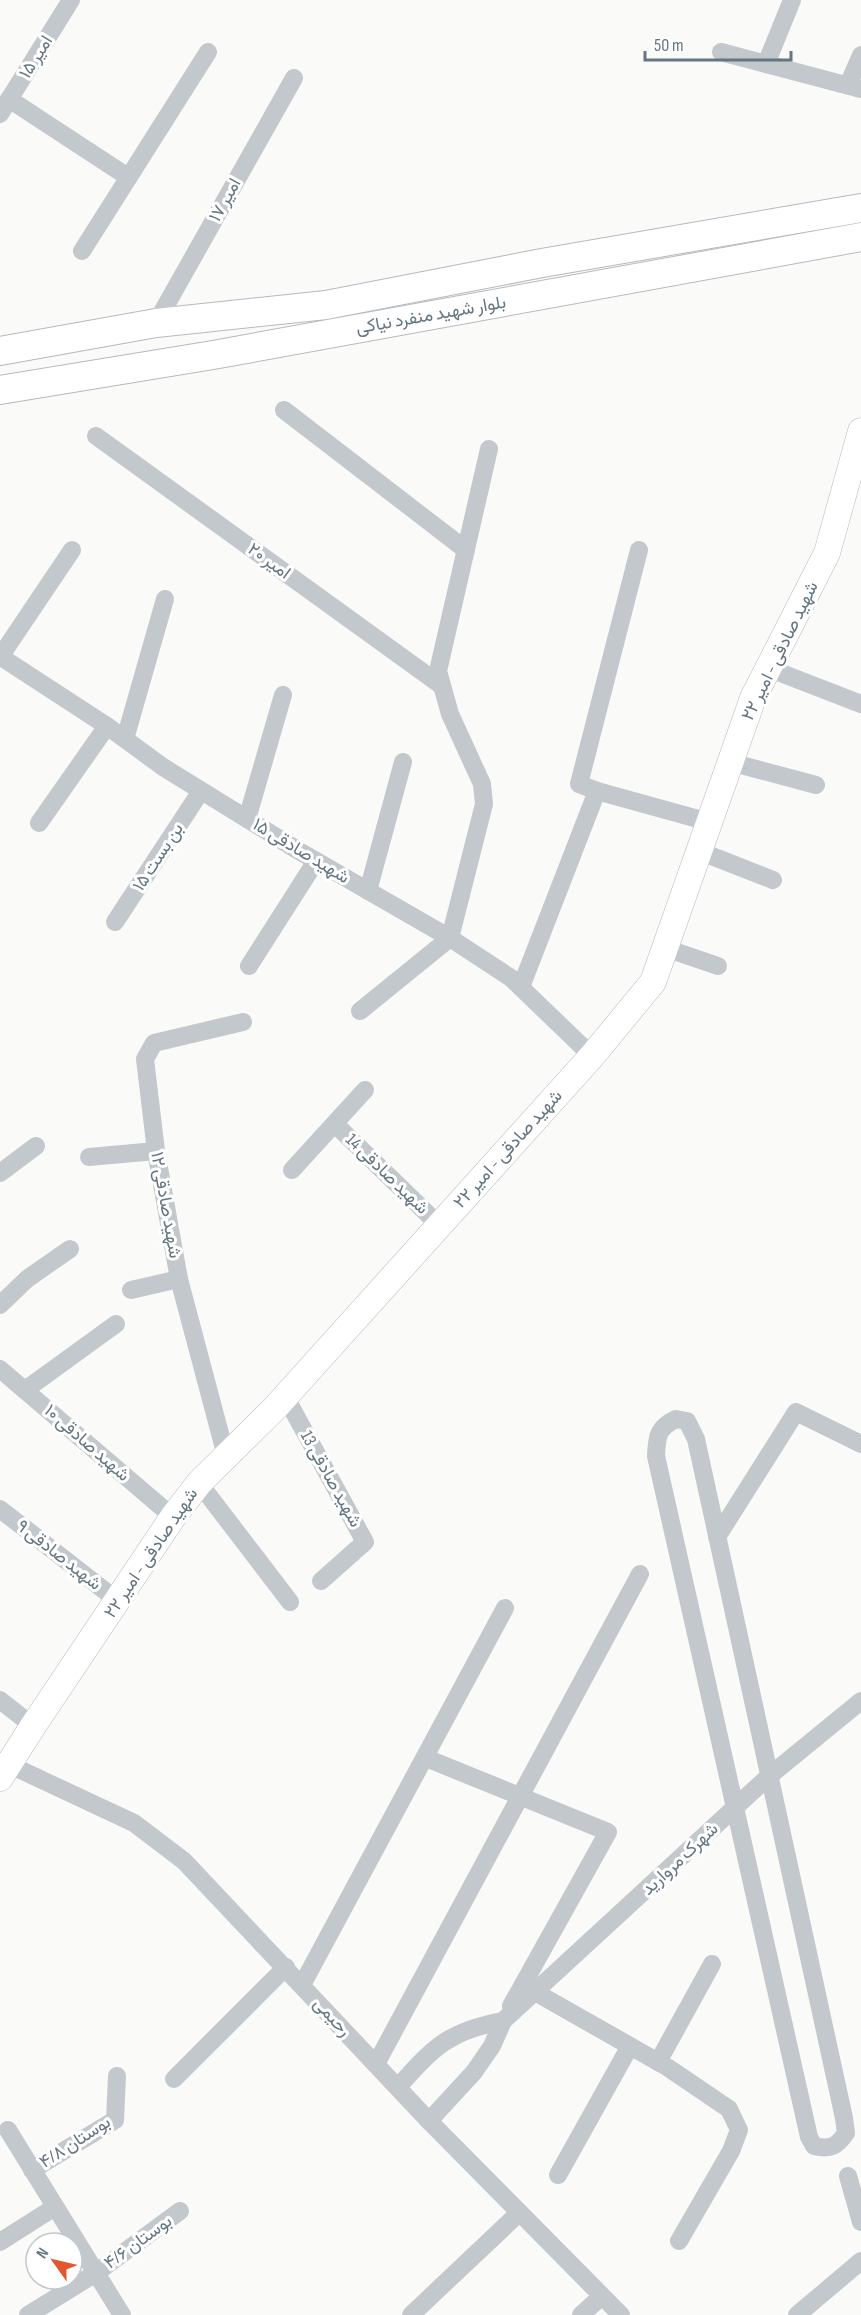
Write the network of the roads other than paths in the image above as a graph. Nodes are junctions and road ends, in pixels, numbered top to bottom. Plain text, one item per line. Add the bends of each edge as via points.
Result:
1 (71, 0) edge
2 (792, 0) edge
3 (208, 52) dead end
4 (721, 52) dead end
5 (861, 55) edge
6 (766, 64) junction
7 (294, 78) dead end
8 (855, 87) edge
9 (5, 107) edge
10 (128, 177) junction
11 (861, 208) edge
12 (861, 237) edge
13 (82, 251) dead end
14 (156, 323) junction
15 (9, 350) edge
16 (13, 387) edge
17 (284, 410) dead end
18 (861, 430) edge
19 (96, 436) dead end
20 (489, 449) dead end
21 (72, 550) dead end
22 (466, 550) junction
23 (639, 550) dead end
24 (165, 599) dead end
25 (0, 657) edge
26 (768, 668) junction
27 (442, 686) junction
28 (283, 695) dead end
29 (861, 704) edge
30 (107, 726) junction
31 (125, 739) junction
32 (403, 762) dead end
33 (730, 762) junction
34 (816, 785) dead end
35 (201, 791) junction
36 (597, 791) junction
37 (247, 819) junction
38 (709, 822) junction
39 (39, 823) dead end
40 (699, 851) junction
41 (316, 861) junction
42 (773, 880) dead end
43 (368, 891) junction
44 (115, 922) dead end
45 (450, 938) junction
46 (664, 948) junction
47 (249, 966) dead end
48 (718, 966) dead end
49 (520, 987) junction
50 (360, 1011) dead end
51 (243, 1022) dead end
52 (592, 1056) junction
53 (365, 1090) dead end
54 (334, 1124) junction
55 (36, 1146) dead end
56 (156, 1151) junction
57 (89, 1157) dead end
58 (292, 1170) dead end
59 (0, 1173) edge
60 (440, 1225) junction
61 (70, 1250) dead end
62 (179, 1279) junction
63 (131, 1290) dead end
64 (0, 1305) edge
65 (116, 1324) dead end
66 (0, 1369) edge
67 (25, 1390) junction
68 (285, 1396) junction
69 (861, 1444) edge
70 (226, 1456) junction
71 (199, 1483) junction
72 (0, 1509) edge
73 (173, 1518) junction
74 (717, 1537) junction
75 (640, 1574) dead end
76 (321, 1581) dead end
77 (118, 1601) junction
78 (290, 1602) dead end
79 (504, 1608) dead end
80 (0, 1700) edge
81 (861, 1701) edge
82 (33, 1726) junction
83 (426, 1758) junction
84 (5, 1772) edge
85 (768, 1777) junction
86 (522, 1797) junction
87 (735, 1808) junction
88 (712, 1964) dead end
89 (286, 1967) junction
90 (302, 1985) junction
91 (535, 1992) junction
92 (503, 2021) junction
93 (630, 2046) junction
94 (658, 2062) junction
95 (376, 2064) junction
96 (117, 2076) dead end
97 (174, 2079) dead end
98 (398, 2088) junction
99 (429, 2121) junction
100 (8, 2130) dead end
101 (32, 2170) junction
102 (558, 2175) dead end
103 (848, 2176) dead end
104 (55, 2207) junction
105 (180, 2211) dead end
106 (519, 2213) junction
107 (861, 2222) edge
108 (679, 2241) dead end
109 (0, 2242) edge
110 (861, 2261) edge
111 (96, 2273) junction
112 (602, 2296) junction
113 (28, 2315) edge
114 (122, 2315) edge
115 (411, 2315) edge
116 (581, 2315) edge
117 (621, 2315) edge
118 (797, 2315) edge

1 - 9 street, امیر ۱۵
2 - 6 street
3 - 10 street
4 - 6 street
5 - 8 street
6 - 8 street
7 - 14 street, امیر ۱۷
9 - 10 street
10 - 13 street
11 - 14 main road, بلوار شهید منفرد نیاکی via 326,304
12 - 16 main road, بلوار شهید منفرد نیاکی via 213,355
14 - 15 main road, بلوار شهید منفرد نیاکی
15 - 16 main road
17 - 22 street
18 - 26 street, شهید صادقی - امیر ۲۲ via 827,553
19 - 27 street, امیر ۲۰
20 - 22 street
21 - 25 street
22 - 27 street via 438,671
23 - 36 street via 579,784
24 - 31 street
25 - 30 street, شهید صادقی ۱۵
26 - 29 street
26 - 33 street, شهید صادقی - امیر ۲۲
27 - 45 street via 450,714 482,784 484,804
28 - 37 street
30 - 31 street, شهید صادقی ۱۵
30 - 39 street
31 - 35 street, شهید صادقی ۱۵
32 - 43 street
33 - 34 street
33 - 38 street, شهید صادقی - امیر ۲۲
35 - 37 street, شهید صادقی ۱۵
35 - 44 street, بن بست ۱۵
36 - 38 street
36 - 49 street
37 - 41 street, شهید صادقی ۱۵
38 - 40 street, شهید صادقی - امیر ۲۲
40 - 42 street
40 - 46 street, شهید صادقی - امیر ۲۲
41 - 43 street, شهید صادقی ۱۵
41 - 47 street
43 - 45 street, شهید صادقی ۱۵
45 - 49 street, شهید صادقی ۱۵
45 - 50 street
46 - 48 street
46 - 52 street, شهید صادقی - امیر ۲۲ via 652,982
49 - 52 street, شهید صادقی ۱۵
51 - 56 street, شهید صادقی ۱۲ via 154,1043 148,1051 145,1059
52 - 60 street, شهید صادقی - امیر ۲۲
53 - 54 street
54 - 58 street
54 - 60 street, شهید صادقی 14
55 - 59 street
56 - 57 street
56 - 62 street, شهید صادقی ۱۲
60 - 68 street, شهید صادقی - امیر ۲۲
61 - 64 street via 27,1279
62 - 63 street
62 - 70 street, شهید صادقی ۱۲
65 - 67 street
66 - 67 street, شهید صادقی ۱۰
67 - 73 street, شهید صادقی ۱۰
68 - 70 street, شهید صادقی - امیر ۲۲
68 - 76 street, شهید صادقی 13 via 366,1542
69 - 74 street via 796,1412
70 - 71 street, شهید صادقی - امیر ۲۲
71 - 73 street, شهید صادقی - امیر ۲۲
71 - 78 street
72 - 77 street, شهید صادقی ۹
73 - 77 street, شهید صادقی - امیر ۲۲
74 - 85 street
74 - 87 street via 696,1439 687,1421 676,1419 666,1424 658,1436 656,1456
75 - 86 street
77 - 82 street, شهید صادقی - امیر ۲۲
79 - 83 street
80 - 82 street
81 - 85 street, شهرک مروارید
82 - 84 street, شهید صادقی - امیر ۲۲
83 - 86 street
83 - 90 street
84 - 89 street, رحیمی via 134,1823 160,1841
85 - 87 street, شهرک مروارید
85 - 87 street via 846,2133 838,2145 826,2149 814,2146 809,2137
86 - 92 street via 608,1832
86 - 95 street
87 - 91 street, شهرک مروارید
88 - 94 street
89 - 90 street, رحیمی
89 - 97 street
90 - 95 street, رحیمی
91 - 92 street, شهرک مروارید
91 - 93 street
92 - 98 street via 474,2026 450,2036
92 - 99 street, شهرک مروارید via 474,2072
93 - 94 street
93 - 102 street
94 - 108 street via 729,2109 739,2130
95 - 98 street, رحیمی
96 - 101 street, بوستان ۴/۸ via 115,2120
98 - 99 street, رحیمی
99 - 106 street, رحیمی
100 - 101 street
101 - 104 street
103 - 107 street
104 - 109 street
104 - 111 street
105 - 111 street, بوستان ۴/۶
106 - 112 street, رحیمی
106 - 115 street
110 - 118 street
111 - 113 street, بوستان ۴/۶
111 - 114 street
112 - 116 street
112 - 117 street, رحیمی

